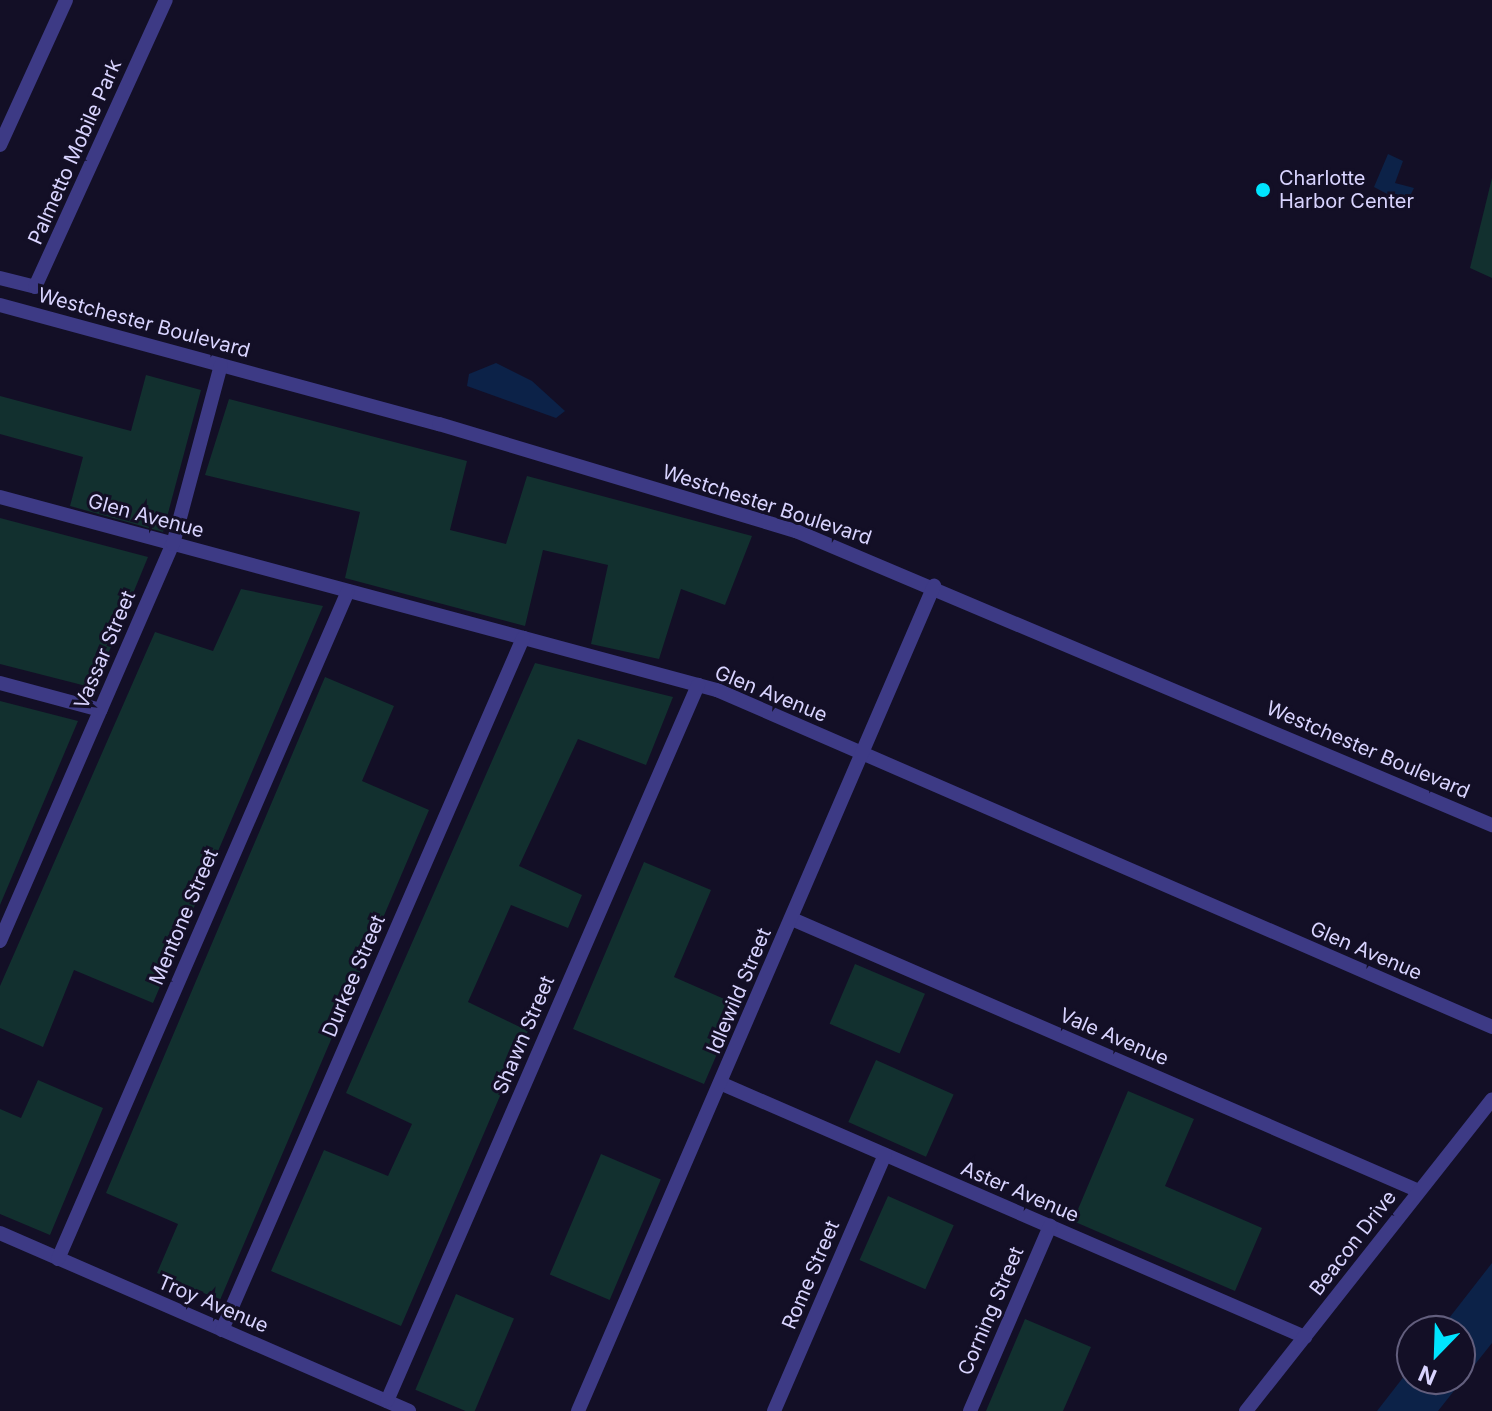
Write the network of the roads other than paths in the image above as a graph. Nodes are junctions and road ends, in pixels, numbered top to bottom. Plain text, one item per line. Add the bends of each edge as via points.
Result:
1 (66, 0) edge
2 (166, 0) edge
3 (0, 145) edge
4 (0, 278) edge
5 (0, 305) edge
6 (221, 365) junction
7 (0, 497) edge
8 (173, 544) junction
9 (934, 586) junction
10 (348, 591) junction
11 (523, 638) junction
12 (0, 683) edge
13 (698, 685) junction
14 (100, 710) junction
15 (863, 754) junction
16 (1492, 825) edge
17 (792, 919) junction
18 (0, 941) edge
19 (1492, 1027) edge
20 (720, 1083) junction
21 (1492, 1100) edge
22 (885, 1155) junction
23 (1419, 1191) junction
24 (1050, 1226) junction
25 (0, 1233) edge
26 (58, 1259) junction
27 (222, 1330) junction
28 (1305, 1337) junction
29 (387, 1401) junction
30 (409, 1411) edge
31 (578, 1411) edge
32 (774, 1411) edge
33 (970, 1411) edge
34 (1246, 1411) edge

1 - 3 street
2 - 4 street, Palmetto Mobile Park via 35,287
5 - 6 street, Westchester Boulevard
6 - 8 street, Vassar Street
6 - 9 street, Westchester Boulevard via 796,531
7 - 8 street, Glen Avenue
8 - 10 street, Glen Avenue
8 - 14 street, Vassar Street
9 - 15 street, Idlewild Street
9 - 16 street, Westchester Boulevard
10 - 11 street, Glen Avenue
10 - 26 street, Mentone Street
11 - 13 street, Glen Avenue
11 - 27 street, Durkee Street
12 - 14 street
13 - 15 street, Glen Avenue
13 - 29 street, Shawn Street
14 - 18 street, Vassar Street
15 - 17 street, Idlewild Street
15 - 19 street, Glen Avenue
17 - 20 street, Idlewild Street
17 - 23 street, Vale Avenue
20 - 22 street, Aster Avenue
20 - 31 street, Idlewild Street
21 - 23 street, Beacon Drive
22 - 24 street, Aster Avenue
22 - 32 street, Rome Street
23 - 28 street, Beacon Drive
24 - 28 street, Aster Avenue
24 - 33 street, Corning Street
25 - 26 street, Troy Avenue
26 - 27 street, Troy Avenue
27 - 29 street, Troy Avenue
28 - 34 street, Beacon Drive
29 - 30 street, Troy Avenue

